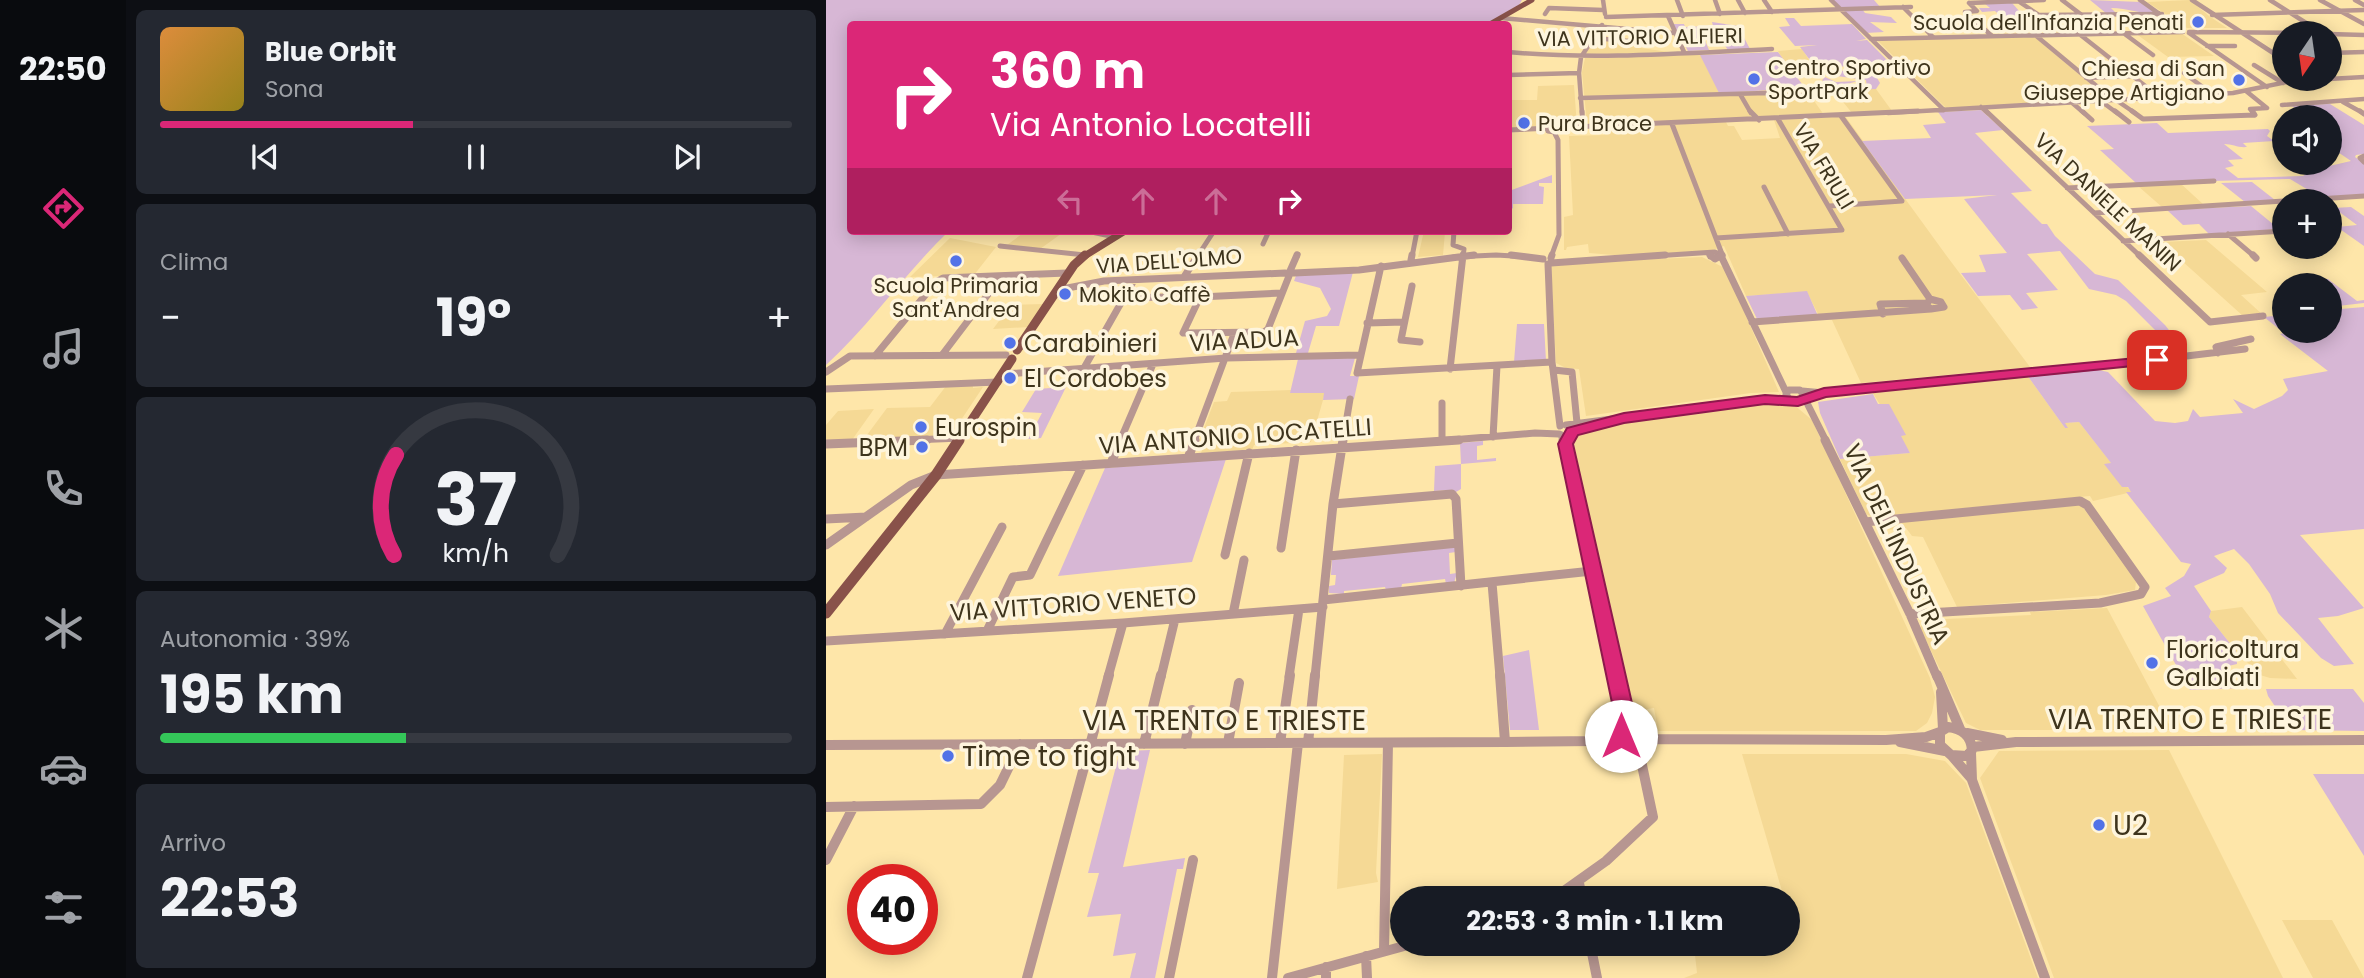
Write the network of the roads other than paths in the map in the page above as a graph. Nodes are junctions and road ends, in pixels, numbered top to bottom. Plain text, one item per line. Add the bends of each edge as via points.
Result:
1 (1603, 0) edge
2 (1676, 0) edge
3 (1715, 0) edge
4 (1738, 0) edge
5 (1764, 0) edge
6 (1832, 0) edge
7 (2044, 0) edge
8 (2062, 0) edge
9 (2140, 0) edge
10 (2192, 0) edge
11 (2262, 0) edge
12 (2320, 0) edge
13 (2355, 0) edge
14 (1529, 1) edge
15 (2018, 1) edge
16 (2272, 1) edge
17 (2364, 5) edge
18 (1903, 7) junction
19 (1911, 7) dead end
20 (1603, 10) junction
21 (1841, 10) junction
22 (2364, 10) edge
23 (2340, 11) junction
24 (1772, 12) junction
25 (1745, 13) junction
26 (2291, 13) junction
27 (1720, 14) junction
28 (1545, 15) dead end
29 (2031, 15) dead end
30 (2039, 15) junction
31 (2082, 15) junction
32 (2162, 15) junction
33 (2212, 15) junction
34 (1668, 16) junction
35 (1683, 16) junction
36 (1606, 17) junction
37 (1501, 18) junction
38 (1496, 21) edge
39 (1505, 21) edge
40 (2303, 21) edge
41 (1512, 22) edge
42 (2364, 24) edge
43 (1600, 27) junction
44 (2237, 31) junction
45 (2105, 32) junction
46 (2122, 32) junction
47 (2185, 32) junction
48 (2272, 32) edge
49 (1674, 33) junction
50 (2077, 33) junction
51 (2034, 34) junction
52 (2342, 34) edge
53 (1992, 35) junction
54 (2362, 35) edge
55 (1933, 37) junction
56 (1594, 38) junction
57 (1871, 39) junction
58 (1664, 44) dead end
59 (2207, 46) junction
60 (2235, 46) dead end
61 (1772, 50) dead end
62 (1512, 52) edge
63 (1684, 52) junction
64 (2364, 52) edge
65 (2272, 53) edge
66 (2342, 53) edge
67 (2153, 55) dead end
68 (1581, 57) junction
69 (2254, 65) dead end
70 (1579, 73) junction
71 (2184, 73) dead end
72 (1512, 75) edge
73 (2132, 76) junction
74 (2272, 76) edge
75 (2364, 77) edge
76 (2086, 78) junction
77 (2342, 78) edge
78 (2272, 86) edge
79 (2267, 87) junction
80 (2246, 91) junction
81 (1740, 94) junction
82 (2212, 94) junction
83 (1807, 95) dead end
84 (2158, 96) junction
85 (1580, 98) junction
86 (2112, 98) junction
87 (2098, 99) junction
88 (2364, 99) edge
89 (2070, 101) junction
90 (2341, 101) junction
91 (2282, 105) dead end
92 (1982, 107) junction
93 (1944, 110) junction
94 (1750, 112) junction
95 (2364, 114) edge
96 (1841, 116) junction
97 (1778, 119) junction
98 (1748, 120) junction
99 (1759, 120) junction
100 (2092, 120) dead end
101 (2129, 122) dead end
102 (1672, 124) junction
103 (1583, 128) junction
104 (1512, 130) edge
105 (1558, 134) junction
106 (2214, 181) dead end
107 (1763, 187) dead end
108 (2067, 188) junction
109 (2364, 196) edge
110 (2342, 197) edge
111 (2272, 202) edge
112 (1830, 206) junction
113 (2094, 213) junction
114 (2272, 232) edge
115 (1787, 234) junction
116 (2228, 234) junction
117 (1106, 235) edge
118 (1118, 235) edge
119 (1211, 235) edge
120 (1267, 235) edge
121 (1415, 235) edge
122 (1454, 235) edge
123 (1115, 237) junction
124 (1717, 240) junction
125 (2123, 241) junction
126 (1263, 244) dead end
127 (1000, 246) dead end
128 (1298, 254) dead end
129 (1085, 255) junction
130 (1463, 255) junction
131 (1716, 256) junction
132 (1902, 258) dead end
133 (2256, 258) dead end
134 (1411, 260) junction
135 (1547, 261) junction
136 (1381, 266) junction
137 (1067, 273) junction
138 (1290, 273) junction
139 (1002, 276) junction
140 (1184, 277) junction
141 (1134, 280) junction
142 (1412, 286) dead end
143 (1057, 290) junction
144 (1282, 293) junction
145 (1165, 297) dead end
146 (1124, 298) junction
147 (2263, 316) dead end
148 (1404, 322) junction
149 (1367, 323) junction
150 (1752, 323) junction
151 (1234, 334) junction
152 (2251, 339) dead end
153 (1420, 342) dead end
154 (2245, 349) dead end
155 (2218, 353) junction
156 (1012, 354) junction
157 (942, 355) junction
158 (1359, 355) junction
159 (875, 356) junction
160 (1226, 358) junction
161 (1153, 364) junction
162 (1497, 366) junction
163 (1553, 366) junction
164 (1084, 368) junction
165 (1450, 369) junction
166 (826, 372) edge
167 (1777, 375) junction
168 (1001, 378) junction
169 (826, 389) edge
170 (1802, 394) junction
171 (1789, 397) junction
172 (1350, 399) dead end
173 (1442, 404) dead end
174 (1814, 417) junction
175 (1624, 418) junction
176 (1577, 420) junction
177 (1564, 432) junction
178 (1493, 437) junction
179 (961, 438) junction
180 (1442, 441) junction
181 (826, 444) edge
182 (1340, 449) junction
183 (1296, 450) junction
184 (1249, 453) junction
185 (1188, 458) junction
186 (1111, 463) junction
187 (1083, 465) junction
188 (936, 475) junction
189 (1334, 505) junction
190 (866, 517) junction
191 (826, 519) edge
192 (1865, 522) junction
193 (1002, 527) dead end
194 (1458, 543) junction
195 (826, 545) edge
196 (1281, 548) dead end
197 (1225, 555) dead end
198 (1329, 556) junction
199 (1244, 560) dead end
200 (1592, 571) junction
201 (1492, 583) junction
202 (1461, 586) junction
203 (1323, 604) junction
204 (1299, 609) junction
205 (826, 614) edge
206 (1233, 614) junction
207 (1910, 614) junction
208 (1175, 619) junction
209 (1123, 623) junction
210 (986, 631) junction
211 (945, 634) junction
212 (826, 640) edge
213 (1239, 683) dead end
214 (1941, 689) junction
215 (1192, 710) dead end
216 (1627, 725) junction
217 (1941, 731) junction
218 (1963, 731) junction
219 (1621, 736) junction
220 (1886, 740) junction
221 (2364, 740) edge
222 (1505, 742) junction
223 (1637, 742) junction
224 (2016, 742) junction
225 (1228, 743) junction
226 (1280, 743) junction
227 (1303, 743) junction
228 (1388, 743) junction
229 (1020, 744) junction
230 (1089, 744) junction
231 (1144, 744) junction
232 (1185, 744) junction
233 (826, 745) edge
234 (1972, 750) junction
235 (1948, 753) junction
236 (1972, 780) junction
237 (854, 806) junction
238 (826, 807) edge
239 (826, 860) edge
240 (1193, 860) dead end
241 (1579, 883) junction
242 (1574, 886) edge
243 (1580, 886) edge
244 (1390, 949) edge
245 (1384, 951) junction
246 (1366, 956) junction
247 (1593, 956) edge
248 (1326, 973) edge
249 (1027, 978) edge
250 (1168, 978) edge
251 (1272, 978) edge
252 (1288, 978) edge
253 (1367, 978) edge
254 (1597, 978) edge
255 (2045, 978) edge

1 - 20 street
2 - 35 street
3 - 27 street
4 - 25 street
5 - 24 street
6 - 21 street
7 - 15 street
8 - 31 street
9 - 32 street
10 - 33 street
11 - 16 street
12 - 23 street
13 - 17 street
14 - 37 main road
15 - 30 street
15 - 53 street via 1969,3 1977,11 1965,12
16 - 26 street
18 - 19 street
18 - 21 street
18 - 55 street
20 - 28 street via 1549,8
20 - 36 street
21 - 24 street
21 - 57 street
22 - 23 street
23 - 26 street
23 - 42 street
24 - 25 street
25 - 27 street
26 - 33 street
26 - 40 street
27 - 35 street
29 - 30 street
30 - 31 street
31 - 32 street
31 - 45 street
32 - 47 street
33 - 44 street
34 - 35 street
34 - 36 street
34 - 49 street
36 - 43 street
37 - 38 main road
37 - 39 street
41 - 43 street
43 - 49 street
43 - 56 street
44 - 47 street
44 - 48 street
44 - 65 street
45 - 46 street
45 - 50 street
46 - 47 street
46 - 67 street
47 - 59 street
49 - 63 street
50 - 51 street
50 - 73 street
51 - 53 street
51 - 76 street
52 - 54 street
53 - 55 street
55 - 57 street
56 - 58 street
56 - 68 street
57 - 93 street
59 - 60 street
59 - 79 street
61 - 63 street, VIA VITTORIO ALFIERI
62 - 68 street, VIA VITTORIO ALFIERI
63 - 68 street, VIA VITTORIO ALFIERI
64 - 66 street
68 - 70 street
69 - 74 street
70 - 72 street
70 - 85 street
71 - 82 street
73 - 76 street
73 - 84 street
75 - 77 street
76 - 86 street
78 - 79 street
79 - 80 street
80 - 82 street
80 - 86 street via 2267,108 2250,109 2255,115 2140,118
81 - 83 street
81 - 85 street
81 - 94 street
82 - 84 street
84 - 86 street
85 - 103 street
86 - 87 street
87 - 89 street
87 - 101 street
88 - 90 street
89 - 92 street
89 - 100 street
90 - 91 street
90 - 95 street
92 - 93 street
92 - 108 street, VIA DANIELE MANIN
93 - 96 street
94 - 98 street
94 - 99 street
96 - 97 street
96 - 112 street via 1902,201
97 - 99 street
97 - 112 street, VIA FRIULI
98 - 99 street
98 - 102 street
102 - 103 street
102 - 124 street
103 - 105 street
104 - 105 street
105 - 135 street via 1559,236
106 - 108 street
107 - 115 street
108 - 113 street, VIA DANIELE MANIN
109 - 110 street
111 - 113 street
112 - 115 street, VIA FRIULI via 1842,230
113 - 125 street, VIA DANIELE MANIN
114 - 116 street
115 - 124 street, VIA FRIULI
116 - 125 street
116 - 133 street
117 - 123 street
118 - 123 main road
119 - 140 street
120 - 126 street
121 - 134 street
122 - 130 street via 1453,245 1464,249
123 - 129 main road
124 - 131 street
125 - 147 street, VIA DANIELE MANIN via 2210,322
127 - 129 street
128 - 138 street
129 - 137 main road
130 - 134 street, VIA DELL'OLMO
130 - 135 street, VIA DELL'OLMO
130 - 165 street
131 - 135 street
131 - 150 street via 1727,266
132 - 150 street via 1929,304 1883,314
134 - 136 street, VIA DELL'OLMO
135 - 163 street
136 - 138 street, VIA DELL'OLMO
136 - 149 street
137 - 139 street
137 - 143 main road
138 - 140 street, VIA DELL'OLMO
138 - 144 street
139 - 157 street
139 - 159 street via 936,282
140 - 141 street, VIA DELL'OLMO
141 - 143 street, VIA DELL'OLMO
141 - 146 street
142 - 148 street
143 - 156 main road
144 - 151 street via 1268,329
144 - 151 street via 1200,297 1182,330 1188,335
145 - 146 street
146 - 164 street
148 - 149 street
148 - 153 street via 1402,341
149 - 158 street
150 - 167 street
151 - 160 street
152 - 155 street via 2216,347
154 - 155 street
155 - 170 street
156 - 157 street
156 - 168 main road
157 - 159 street
158 - 160 street, VIA ADUA
158 - 165 street via 1356,373
159 - 166 street via 845,357
160 - 161 street, VIA ADUA
160 - 185 street
161 - 164 street, VIA ADUA
161 - 186 street
162 - 163 street
162 - 165 street
162 - 178 street
163 - 176 street via 1572,372
163 - 177 street
164 - 168 street, VIA ADUA
167 - 170 street
167 - 171 street
168 - 169 street, VIA ADUA
168 - 179 main road
170 - 171 street
170 - 171 street
170 - 174 street, VIA DELL'INDUSTRIA
171 - 174 street
171 - 175 street, VIA ANTONIO LOCATELLI
172 - 182 street
173 - 180 street
174 - 192 street, VIA DELL'INDUSTRIA
175 - 176 street, VIA ANTONIO LOCATELLI
175 - 177 street, VIA ANTONIO LOCATELLI
176 - 177 street, VIA ANTONIO LOCATELLI
177 - 178 street, VIA ANTONIO LOCATELLI
177 - 200 street
178 - 180 street, VIA ANTONIO LOCATELLI
179 - 181 street
179 - 188 main road
180 - 182 street, VIA ANTONIO LOCATELLI
182 - 183 street, VIA ANTONIO LOCATELLI
182 - 189 street
183 - 184 street, VIA ANTONIO LOCATELLI
183 - 196 street
184 - 185 street, VIA ANTONIO LOCATELLI
184 - 197 street
185 - 186 street, VIA ANTONIO LOCATELLI
186 - 187 street, VIA ANTONIO LOCATELLI
187 - 188 street, VIA ANTONIO LOCATELLI
187 - 210 street via 1030,575 1013,577
188 - 190 street via 911,485
188 - 205 main road
189 - 194 street via 1452,494
189 - 198 street
190 - 191 street
190 - 195 street
192 - 207 street, VIA DELL'INDUSTRIA
192 - 207 street via 2080,501 2145,587 2141,594 2101,603
193 - 211 street
194 - 198 street
194 - 202 street
198 - 203 street
199 - 206 street
200 - 201 street, VIA VITTORIO VENETO
200 - 216 street
201 - 202 street, VIA VITTORIO VENETO
201 - 222 street
202 - 203 street, VIA VITTORIO VENETO
203 - 204 street, VIA VITTORIO VENETO
203 - 227 street
204 - 206 street, VIA VITTORIO VENETO
204 - 226 street
206 - 208 street, VIA VITTORIO VENETO
207 - 214 street, VIA DELL'INDUSTRIA
208 - 209 street, VIA VITTORIO VENETO
208 - 231 street
209 - 210 street, VIA VITTORIO VENETO
209 - 230 street
210 - 211 street, VIA VITTORIO VENETO
211 - 212 street, VIA VITTORIO VENETO
213 - 225 street
214 - 217 street, VIA DELL'INDUSTRIA
214 - 218 street, VIA DELL'INDUSTRIA
215 - 232 street
216 - 219 street
216 - 223 street via 1639,727 1643,733
217 - 218 street, VIA TRENTO E TRIESTE via 1954,727
217 - 220 street, VIA TRENTO E TRIESTE
217 - 235 street via 1938,738
218 - 224 street, VIA TRENTO E TRIESTE
218 - 234 street
219 - 222 street, VIA TRENTO E TRIESTE via 1593,741
219 - 223 street via 1624,741
220 - 223 street, VIA TRENTO E TRIESTE
220 - 235 street, VIA TRENTO E TRIESTE
221 - 224 street, VIA TRENTO E TRIESTE
222 - 228 street, VIA TRENTO E TRIESTE
223 - 241 street via 1653,817
224 - 234 street, VIA TRENTO E TRIESTE
225 - 226 street, VIA TRENTO E TRIESTE
225 - 232 street, VIA TRENTO E TRIESTE
226 - 227 street, VIA TRENTO E TRIESTE
227 - 228 street, VIA TRENTO E TRIESTE
227 - 251 street
228 - 245 street
229 - 230 street, VIA TRENTO E TRIESTE
229 - 233 street, VIA TRENTO E TRIESTE
229 - 237 street via 997,790 981,804
230 - 231 street, VIA TRENTO E TRIESTE
230 - 249 street
231 - 232 street, VIA TRENTO E TRIESTE
234 - 235 street, VIA TRENTO E TRIESTE via 1962,757
234 - 236 street
235 - 236 street
236 - 255 street
237 - 238 street
237 - 239 street
240 - 250 street
241 - 242 street
241 - 243 street
244 - 245 street
245 - 246 street
246 - 248 street
246 - 253 street
247 - 254 street
248 - 252 street

